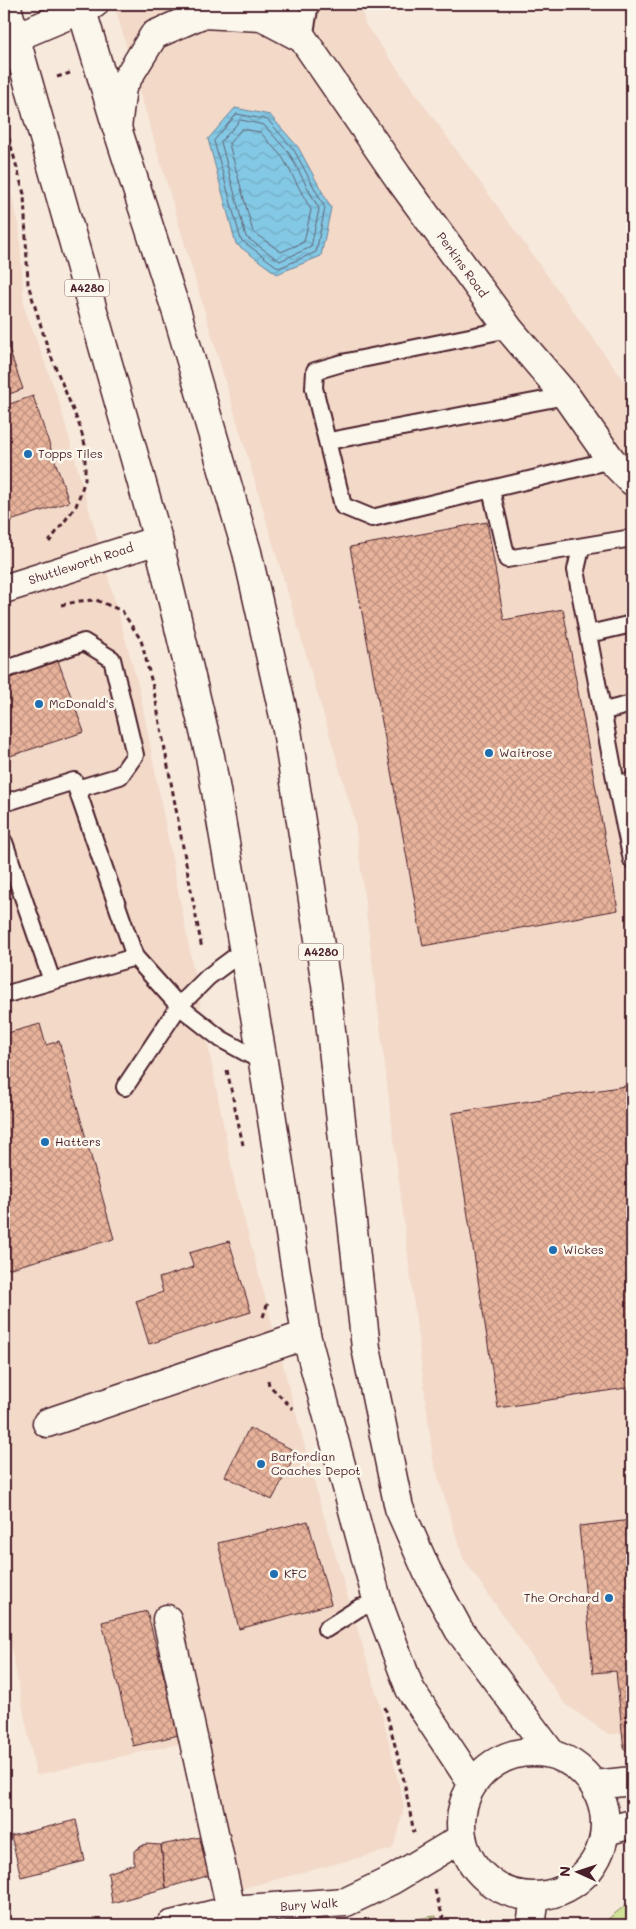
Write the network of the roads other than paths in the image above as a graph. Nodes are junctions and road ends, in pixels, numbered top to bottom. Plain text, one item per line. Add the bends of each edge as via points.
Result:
1 (6, 4) edge
2 (310, 4) edge
3 (85, 5) edge
4 (261, 8) edge
5 (16, 37) junction
6 (304, 38) junction
7 (117, 128) junction
8 (509, 329) junction
9 (566, 396) junction
10 (328, 441) junction
11 (611, 460) junction
12 (632, 482) edge
13 (491, 490) junction
14 (632, 538) edge
15 (158, 540) junction
16 (581, 548) junction
17 (4, 589) edge
18 (632, 624) edge
19 (589, 634) junction
20 (4, 670) edge
21 (632, 704) edge
22 (604, 711) junction
23 (624, 783) edge
24 (77, 789) junction
25 (4, 803) edge
26 (4, 842) edge
27 (632, 860) edge
28 (243, 951) junction
29 (135, 957) junction
30 (52, 981) junction
31 (4, 995) edge
32 (179, 1006) junction
33 (262, 1062) junction
34 (125, 1087) dead end
35 (306, 1335) junction
36 (47, 1423) dead end
37 (378, 1603) junction
38 (167, 1619) dead end
39 (326, 1629) dead end
40 (550, 1753) junction
41 (632, 1781) edge
42 (472, 1783) junction
43 (595, 1785) junction
44 (632, 1824) edge
45 (606, 1831) junction
46 (462, 1838) junction
47 (535, 1898) junction
48 (231, 1910) junction
49 (171, 1925) edge
50 (531, 1925) edge

1 - 5 main road, A4280
2 - 6 lane
3 - 5 main road
3 - 7 main road, A4280
4 - 6 main road, Perkins Road
4 - 7 main road, Perkins Road via 202,14 154,35 122,86
5 - 15 main road, A4280
6 - 8 main road, Perkins Road via 398,177
7 - 40 main road, A4280 via 177,313 247,552 287,730 326,985 366,1348 399,1508 427,1571 459,1630
8 - 9 main road, Perkins Road
8 - 10 lane via 315,371 314,388
9 - 10 lane
9 - 11 main road, Perkins Road
10 - 13 lane via 344,506 372,518
11 - 12 main road, Perkins Road
11 - 13 lane
13 - 16 lane via 507,559
14 - 16 lane
15 - 17 main road, Shuttleworth Road
15 - 28 main road, A4280 via 210,756
16 - 19 lane via 576,570
18 - 19 lane
19 - 22 lane
20 - 24 lane via 84,642 112,659 135,755 120,776
21 - 22 lane
22 - 23 lane
23 - 27 lane
24 - 25 lane via 74,781
24 - 29 lane
26 - 30 lane
28 - 32 lane
28 - 33 main road, A4280
29 - 30 lane
29 - 32 lane
30 - 31 lane
32 - 33 lane via 221,1040
32 - 34 lane
33 - 35 main road, A4280
35 - 36 main road
35 - 37 main road, A4280
37 - 39 lane via 358,1608
37 - 42 main road, A4280 via 410,1688
38 - 48 main road
40 - 42 main road via 524,1752 494,1762
40 - 43 main road via 572,1762
41 - 43 main road
42 - 46 main road via 460,1817
43 - 45 main road
44 - 45 main road
45 - 47 main road via 594,1865 563,1892
46 - 47 main road via 471,1862 490,1884
46 - 48 main road, Bury Walk via 392,1880 346,1902
47 - 50 main road
48 - 49 main road, Bury Walk

